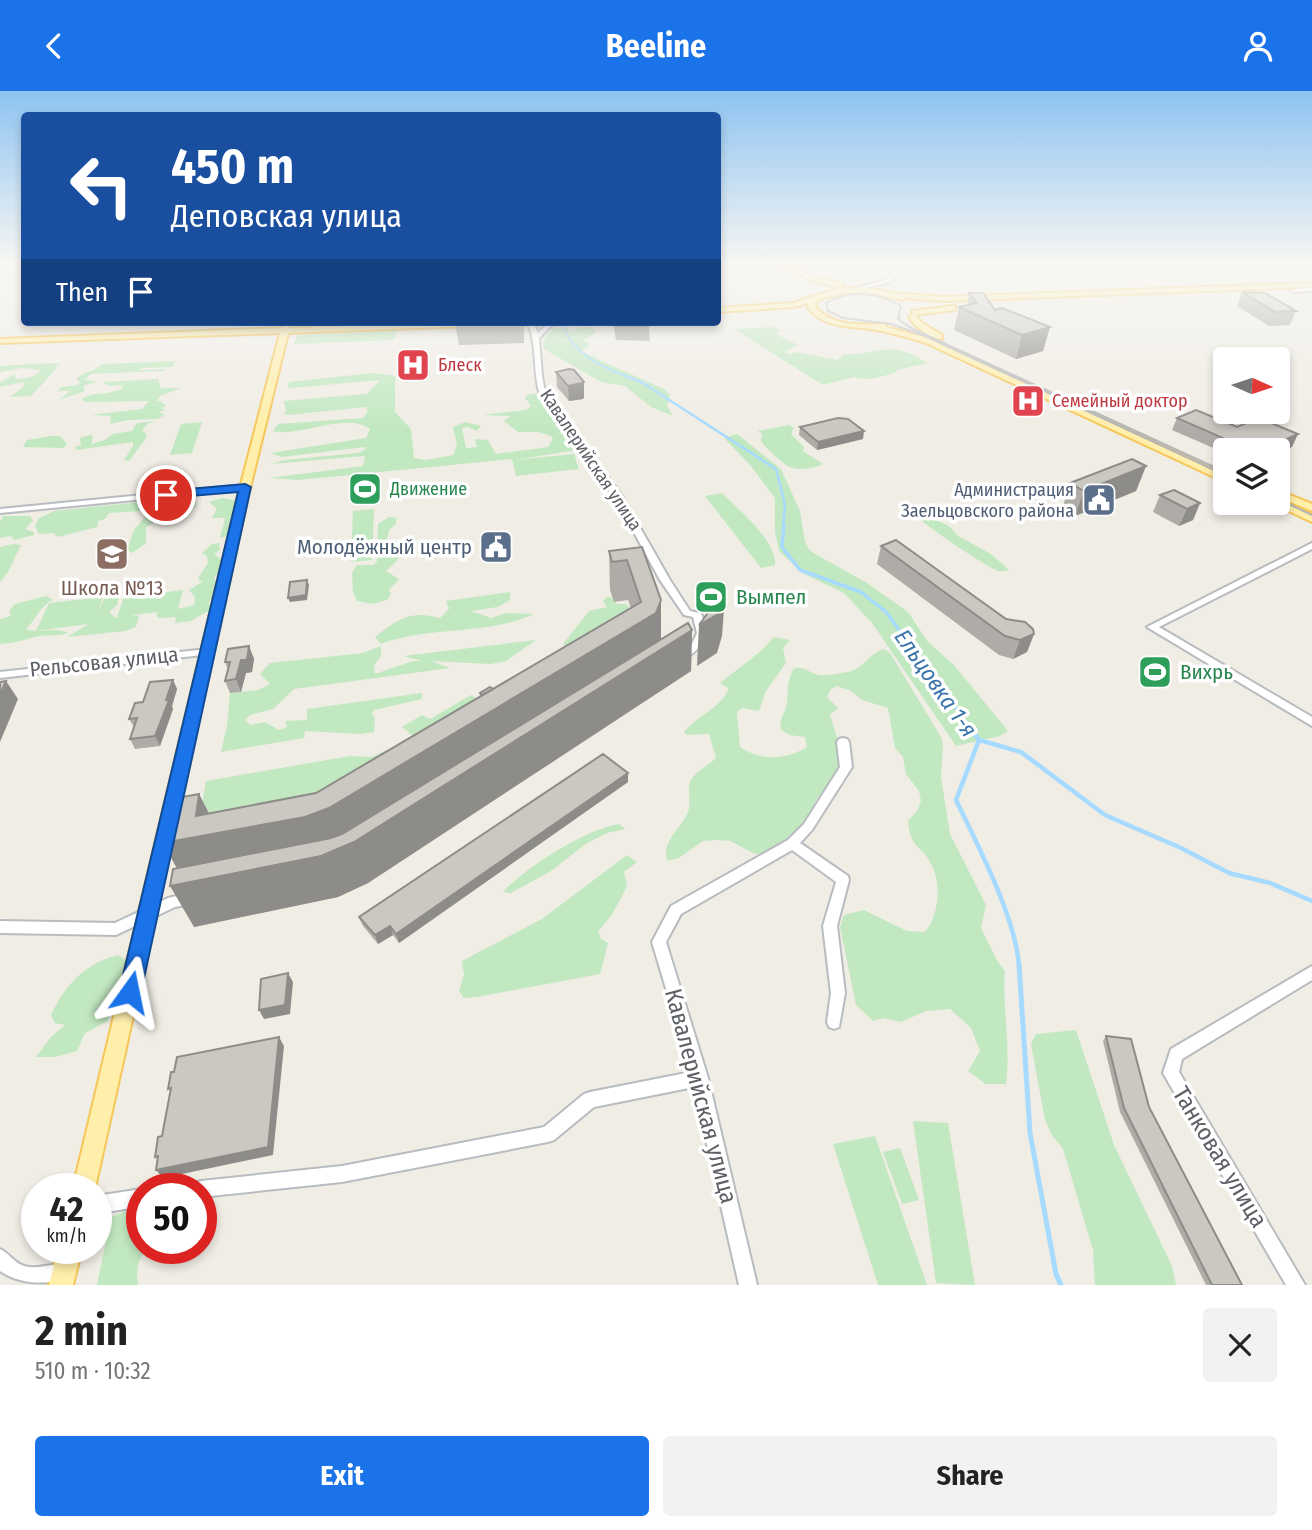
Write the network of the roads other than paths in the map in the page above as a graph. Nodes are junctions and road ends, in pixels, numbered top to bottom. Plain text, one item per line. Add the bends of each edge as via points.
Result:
1 (827, 318) edge
2 (910, 318) edge
3 (915, 318) edge
4 (286, 326) edge
5 (533, 326) edge
6 (548, 326) edge
7 (875, 327) junction
8 (0, 336) edge
9 (538, 336) junction
10 (931, 338) junction
11 (0, 341) edge
12 (1213, 464) edge
13 (1213, 473) edge
14 (245, 487) junction
15 (1290, 498) edge
16 (1312, 508) edge
17 (1290, 509) edge
18 (0, 511) edge
19 (1312, 519) edge
20 (1312, 546) edge
21 (208, 652) junction
22 (669, 664) edge
23 (0, 675) edge
24 (1312, 722) edge
25 (843, 742) dead end
26 (792, 843) junction
27 (198, 897) edge
28 (147, 913) junction
29 (0, 927) edge
30 (1312, 972) edge
31 (834, 1022) dead end
32 (700, 1078) junction
33 (87, 1173) edge
34 (217, 1187) edge
35 (0, 1258) edge
36 (62, 1279) edge
37 (748, 1285) edge
38 (1296, 1285) edge

1 - 7 main road
2 - 7 main road
3 - 10 main road
4 - 8 main road
4 - 11 main road
4 - 14 main road
5 - 9 street
6 - 9 street
7 - 10 main road
9 - 22 street, Кавалерийская улица via 542,392 618,496 687,613 697,615 702,633 696,646
10 - 12 main road
10 - 13 main road
14 - 18 street
14 - 21 main road
15 - 16 main road
17 - 19 main road
20 - 24 street via 1153,627
21 - 23 street, Рельсовая улица
21 - 28 main road
25 - 26 street via 846,767 808,827
26 - 31 street via 842,880 830,926 838,993
26 - 32 street, Кавалерийская улица via 676,910 659,942
27 - 28 street
28 - 29 street via 116,929
28 - 33 main road
30 - 38 street, Танковая улица via 1176,1054 1171,1073
32 - 34 street via 590,1100 548,1134 342,1174
32 - 37 street, Кавалерийская улица
35 - 36 street via 8,1268 32,1279

